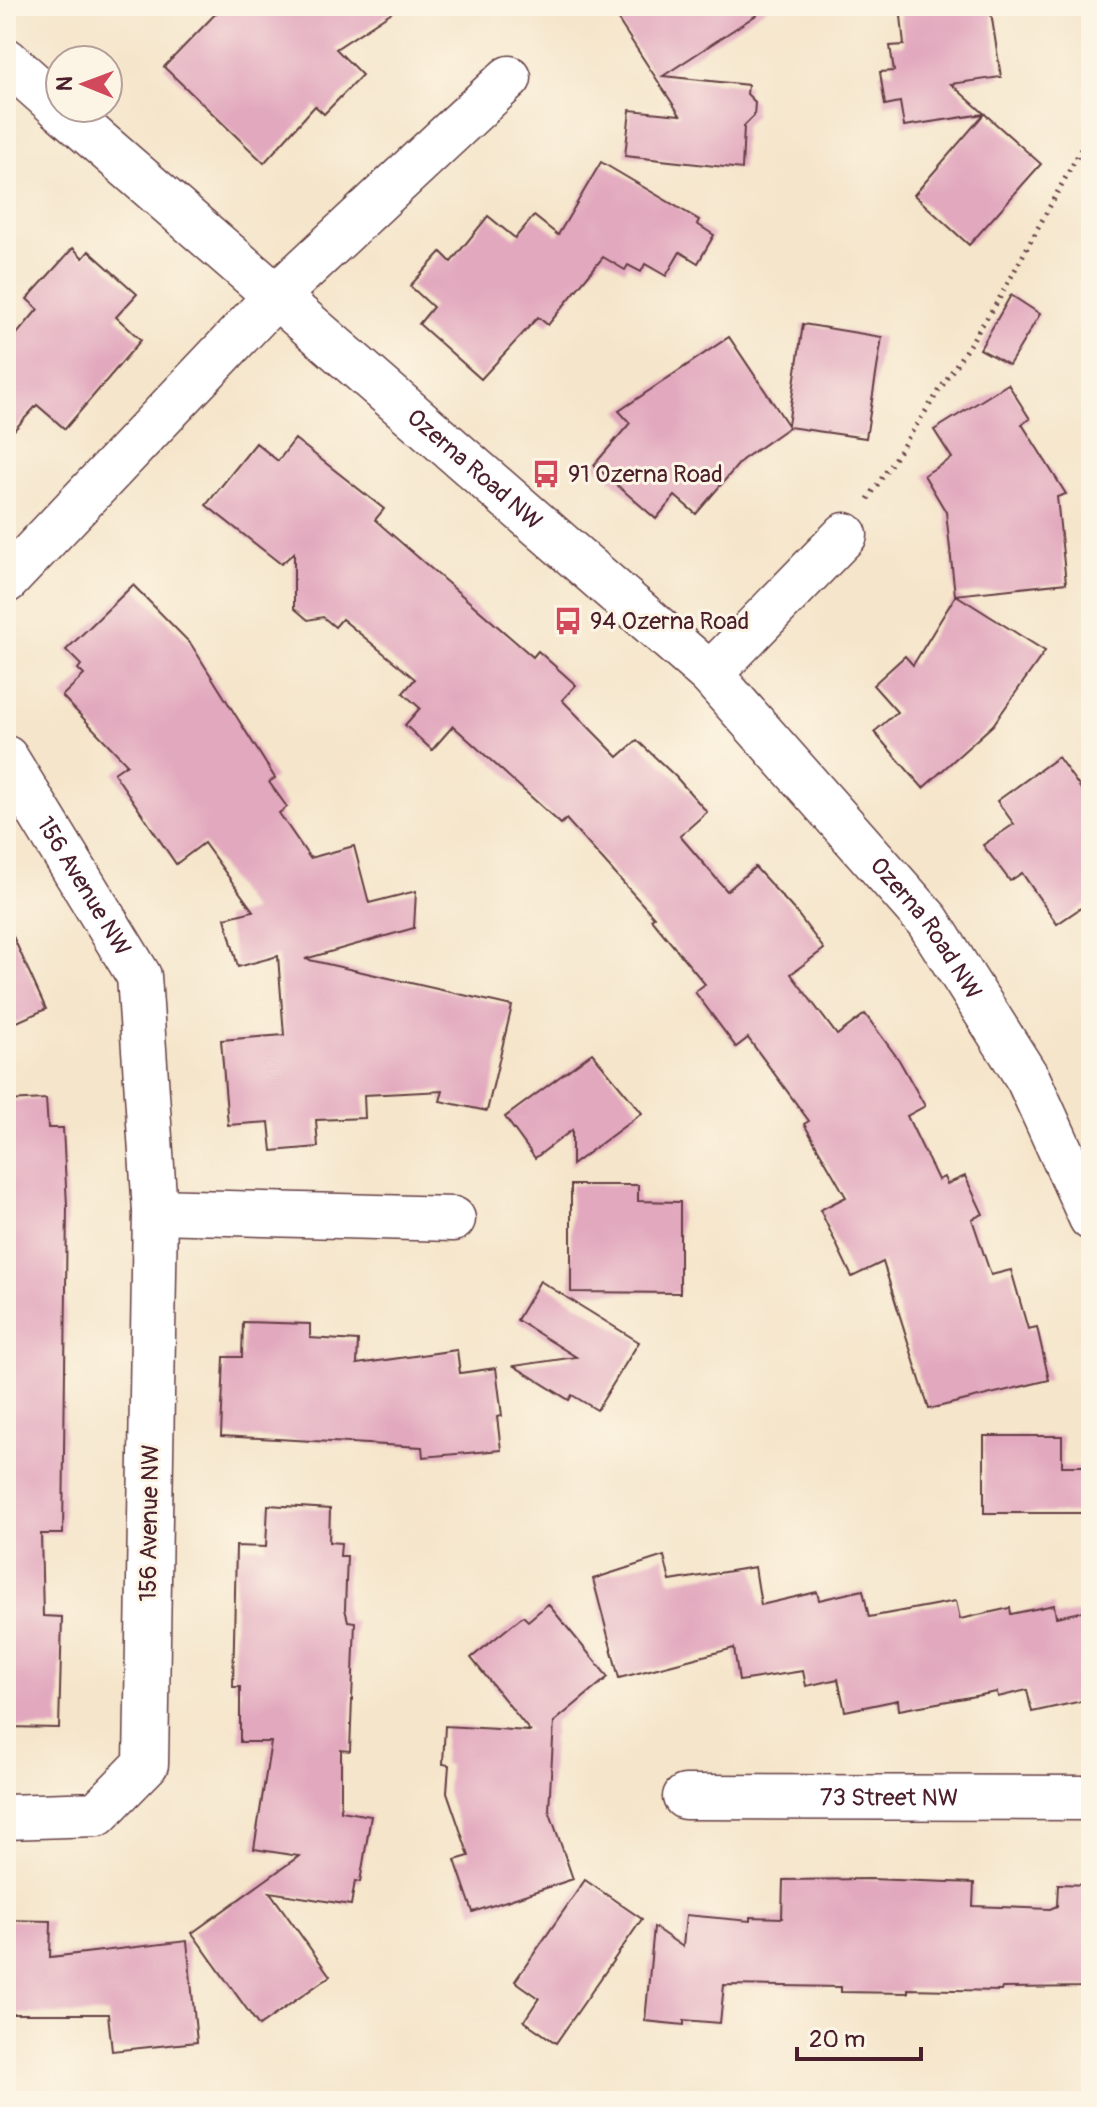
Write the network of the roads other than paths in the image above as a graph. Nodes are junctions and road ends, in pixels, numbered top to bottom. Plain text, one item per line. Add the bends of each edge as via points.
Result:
1 (6, 60) edge
2 (509, 78) dead end
3 (44, 94) edge
4 (78, 124) edge
5 (275, 297) junction
6 (845, 535) road end
7 (6, 581) edge
8 (710, 674) junction
9 (6, 758) edge
10 (155, 1211) junction
11 (1091, 1218) edge
12 (453, 1219) dead end
13 (685, 1797) dead end
14 (1091, 1798) edge
15 (6, 1817) edge

1 - 3 street, Ozerna Road NW
2 - 5 street
4 - 5 street, Ozerna Road NW
5 - 7 street
5 - 8 street, Ozerna Road NW
6 - 8 street
8 - 11 street, Ozerna Road NW via 928,921 1028,1079
9 - 10 street, 156 Avenue NW via 139,976
10 - 12 street
10 - 15 street, 156 Avenue NW via 146,1764 97,1814
13 - 14 street, 73 Street NW

